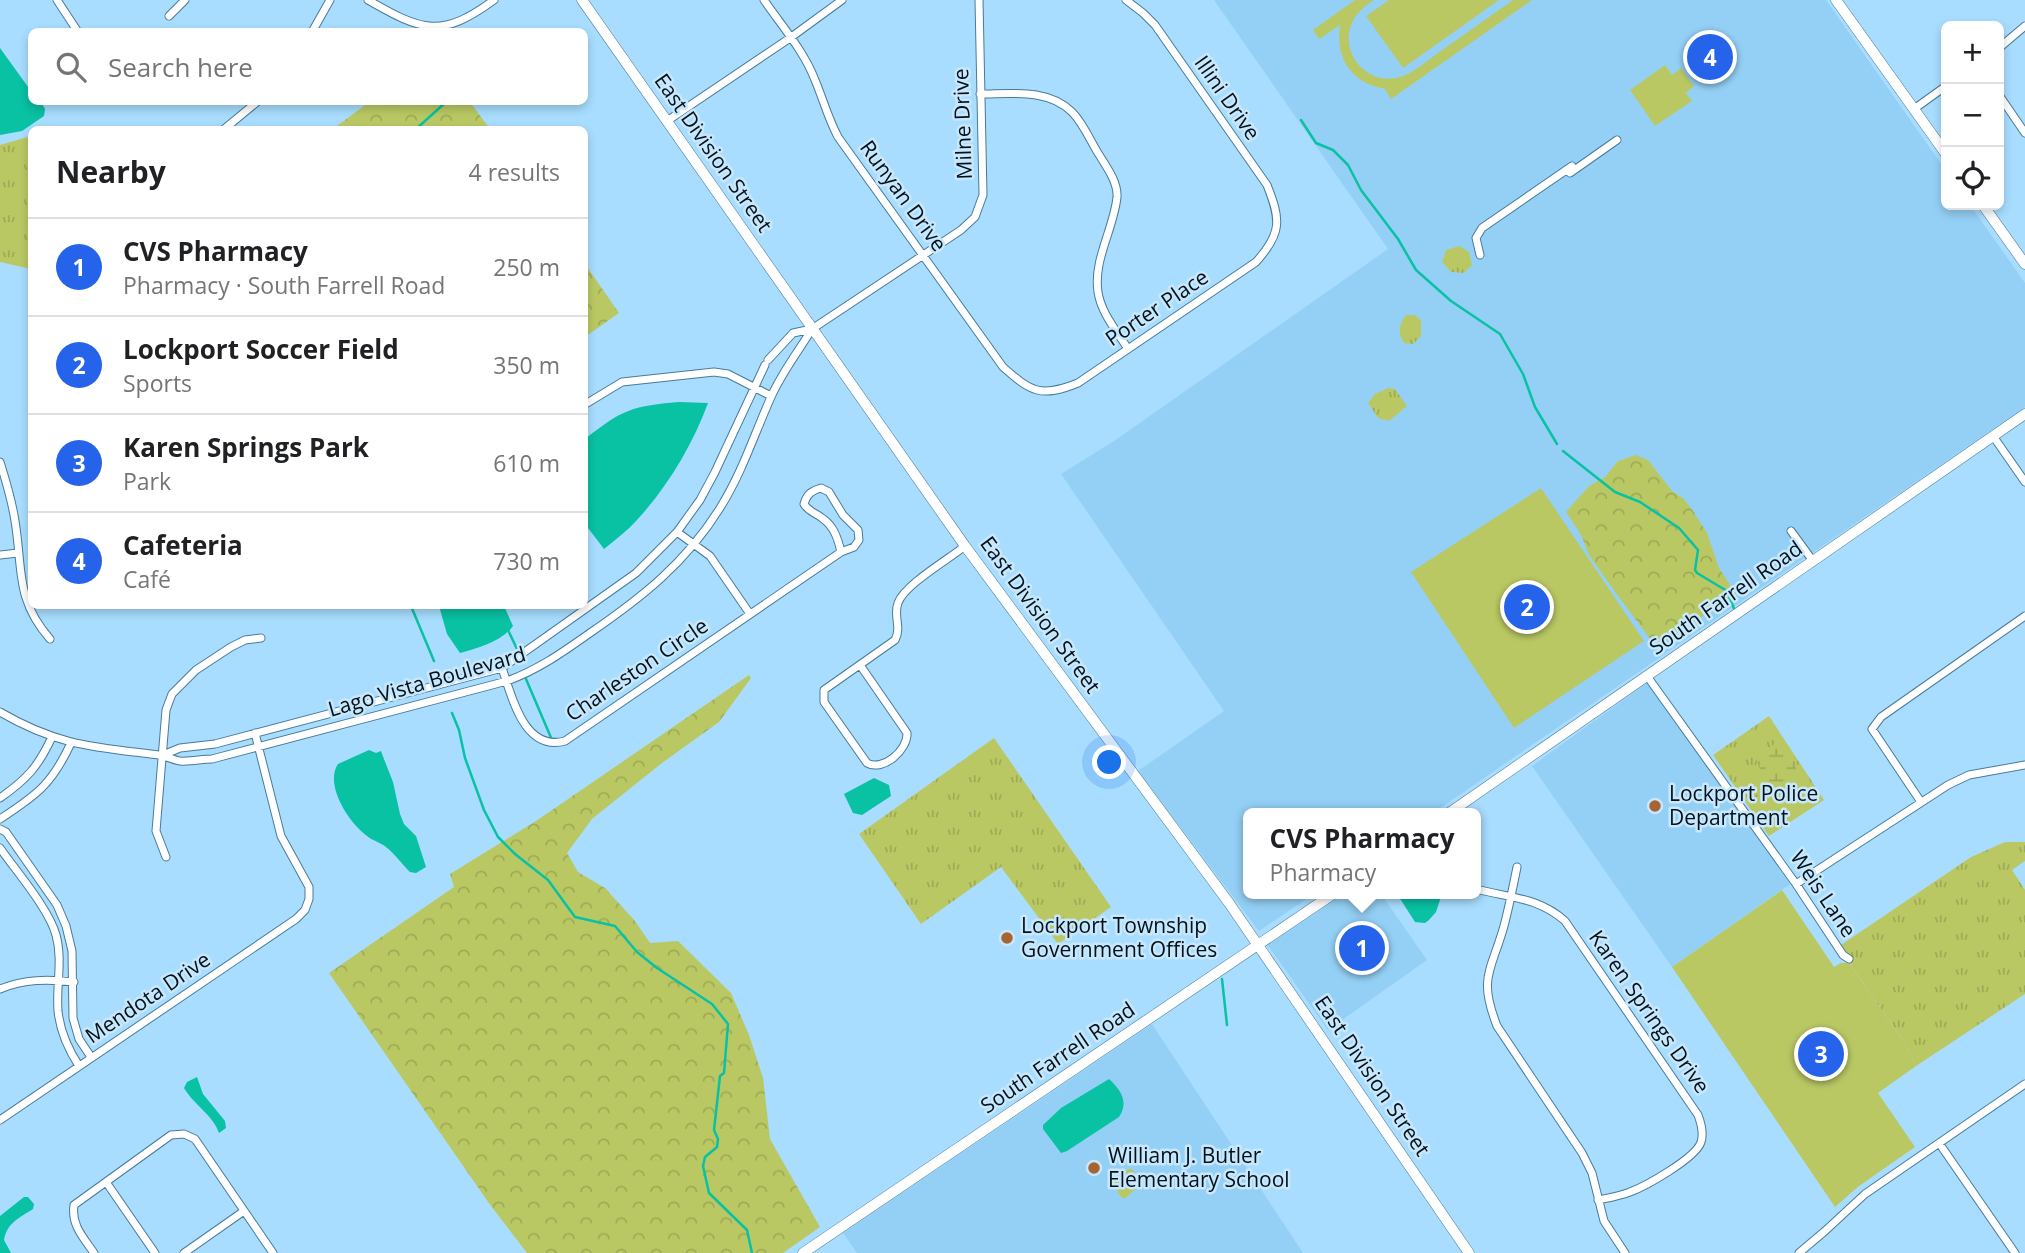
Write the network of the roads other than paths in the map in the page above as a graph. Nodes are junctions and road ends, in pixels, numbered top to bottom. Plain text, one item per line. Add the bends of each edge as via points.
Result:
1 (57, 0) edge
2 (185, 0) edge
3 (330, 0) edge
4 (368, 0) edge
5 (494, 0) edge
6 (582, 0) edge
7 (764, 0) edge
8 (842, 0) edge
9 (979, 0) edge
10 (1126, 0) edge
11 (1836, 0) edge
12 (169, 16) dead end
13 (2025, 26) edge
14 (75, 28) edge
15 (314, 28) edge
16 (790, 38) junction
17 (2004, 44) edge
18 (1941, 90) edge
19 (980, 94) junction
20 (2004, 102) edge
21 (253, 105) edge
22 (1914, 109) junction
23 (667, 121) junction
24 (228, 126) edge
25 (2025, 133) edge
26 (1616, 140) dead end
27 (1941, 147) edge
28 (1987, 210) edge
29 (1277, 229) joint
30 (1480, 255) dead end
31 (924, 256) junction
32 (2025, 264) edge
33 (812, 328) junction
34 (780, 345) junction
35 (1128, 349) junction
36 (793, 357) junction
37 (754, 386) junction
38 (1040, 392) joint
39 (771, 396) junction
40 (588, 403) edge
41 (2025, 414) edge
42 (1993, 436) junction
43 (0, 462) edge
44 (2025, 482) edge
45 (677, 531) junction
46 (1791, 531) dead end
47 (695, 543) junction
48 (965, 546) junction
49 (841, 552) junction
50 (18, 553) junction
51 (0, 555) edge
52 (1813, 561) junction
53 (28, 606) edge
54 (588, 607) edge
55 (30, 609) edge
56 (586, 609) edge
57 (750, 614) junction
58 (2025, 616) edge
59 (261, 638) dead end
60 (50, 639) dead end
61 (859, 665) junction
62 (502, 668) junction
63 (1647, 676) junction
64 (507, 681) junction
65 (0, 712) edge
66 (255, 733) junction
67 (52, 737) junction
68 (71, 743) junction
69 (258, 748) junction
70 (163, 755) junction
71 (2025, 765) edge
72 (0, 798) edge
73 (1921, 802) junction
74 (1457, 808) edge
75 (0, 819) edge
76 (0, 829) edge
77 (0, 848) edge
78 (166, 857) dead end
79 (1517, 867) dead end
80 (1796, 884) junction
81 (1481, 890) edge
82 (1511, 896) junction
83 (1326, 899) edge
84 (1259, 946) junction
85 (1849, 959) dead end
86 (59, 981) junction
87 (74, 982) junction
88 (0, 989) edge
89 (91, 1057) junction
90 (79, 1066) junction
91 (2025, 1084) edge
92 (0, 1120) edge
93 (1939, 1143) junction
94 (106, 1182) junction
95 (1598, 1200) junction
96 (244, 1212) junction
97 (94, 1253) edge
98 (155, 1253) edge
99 (184, 1253) edge
100 (273, 1253) edge
101 (803, 1253) edge
102 (1468, 1253) edge
103 (1625, 1253) edge
104 (1799, 1253) edge
105 (2015, 1253) edge

1 - 14 street
2 - 12 street
3 - 15 street
4 - 5 street via 417,26 438,27 469,18
6 - 23 street, East Division Street
7 - 16 street, Runyan Drive
8 - 16 street
9 - 19 street, Milne Drive
10 - 29 street, Illini Drive via 1155,25 1267,185
11 - 22 street
13 - 17 street
16 - 23 street
16 - 31 street, Runyan Drive via 815,79 838,137
18 - 22 street
19 - 31 street, Milne Drive via 983,195 975,217
19 - 35 street via 1035,94 1056,100 1072,111 1099,155 1117,193 1098,291 1104,313
20 - 25 street
21 - 24 street
22 - 27 street
23 - 33 street, East Division Street
26 - 30 street via 1482,228 1476,237
28 - 32 street
29 - 35 street, Porter Place via 1256,262
31 - 33 street, Milne Drive
31 - 38 street, Runyan Drive via 1003,367
33 - 34 street, Lago Vista Boulevard via 793,333
33 - 36 street, Lago Vista Boulevard
33 - 48 street, East Division Street
34 - 36 street
34 - 37 street, Lago Vista Boulevard
35 - 38 street, Porter Place via 1078,383
36 - 39 street, Lago Vista Boulevard
37 - 39 street
37 - 40 street via 715,372 638,379 622,382
37 - 45 street, Lago Vista Boulevard via 715,472
39 - 47 street, Lago Vista Boulevard via 741,470
41 - 42 street, South Farrell Road
42 - 44 street
42 - 52 street, South Farrell Road
43 - 50 street via 12,504
45 - 47 street
45 - 54 street, Lago Vista Boulevard via 627,580
46 - 52 street
47 - 57 street via 710,556
47 - 64 street, Lago Vista Boulevard via 650,590 532,672
48 - 61 street via 899,599 895,640
48 - 84 street, East Division Street
49 - 49 street via 854,548 858,530 842,515 829,492 813,490 804,504 832,528
49 - 57 street, Charleston Circle
50 - 51 street
50 - 53 street
52 - 63 street, South Farrell Road
55 - 60 street
56 - 62 street, Lago Vista Boulevard
57 - 64 street, Charleston Circle via 565,741 552,744 531,733
58 - 73 street via 1874,723 1872,729
59 - 70 street via 231,647 196,670 172,694 166,710
61 - 61 street via 907,733 904,748 881,765 867,763 822,697 824,690
62 - 64 street, Charleston Circle
62 - 66 street, Lago Vista Boulevard
63 - 74 street, South Farrell Road
63 - 80 street, Weis Lane
64 - 69 street, Lago Vista Boulevard
65 - 67 street, Lago Vista Boulevard
66 - 69 street
66 - 70 street, Lago Vista Boulevard
67 - 68 street, Lago Vista Boulevard
67 - 72 street via 25,780
68 - 70 street, Lago Vista Boulevard
68 - 75 street via 49,783
69 - 70 street, Lago Vista Boulevard via 212,759 180,761
69 - 89 street, Mendota Drive via 281,836 309,887 304,910
70 - 78 street via 156,831
71 - 73 street via 1969,775
73 - 80 street
76 - 87 street via 57,905 72,951
77 - 86 street via 55,933
79 - 82 street
80 - 85 street, Weis Lane
81 - 82 street, Karen Springs Drive
82 - 95 street via 1488,973 1490,1008 1497,1026 1582,1153
82 - 95 street, Karen Springs Drive via 1551,909 1565,921 1698,1115 1703,1129 1695,1152 1644,1186
83 - 84 street, South Farrell Road
84 - 101 street, South Farrell Road
84 - 102 street, East Division Street
86 - 87 street
86 - 88 street via 22,982
86 - 90 street via 58,1011 64,1037
87 - 89 street via 72,1018
89 - 90 street, Mendota Drive
90 - 92 street, Mendota Drive
91 - 93 street
93 - 104 street via 1865,1194
93 - 105 street
94 - 96 street via 172,1135 184,1134 195,1139
94 - 97 street via 74,1205 72,1216
94 - 98 street
95 - 103 street via 1604,1221
96 - 99 street
96 - 100 street

